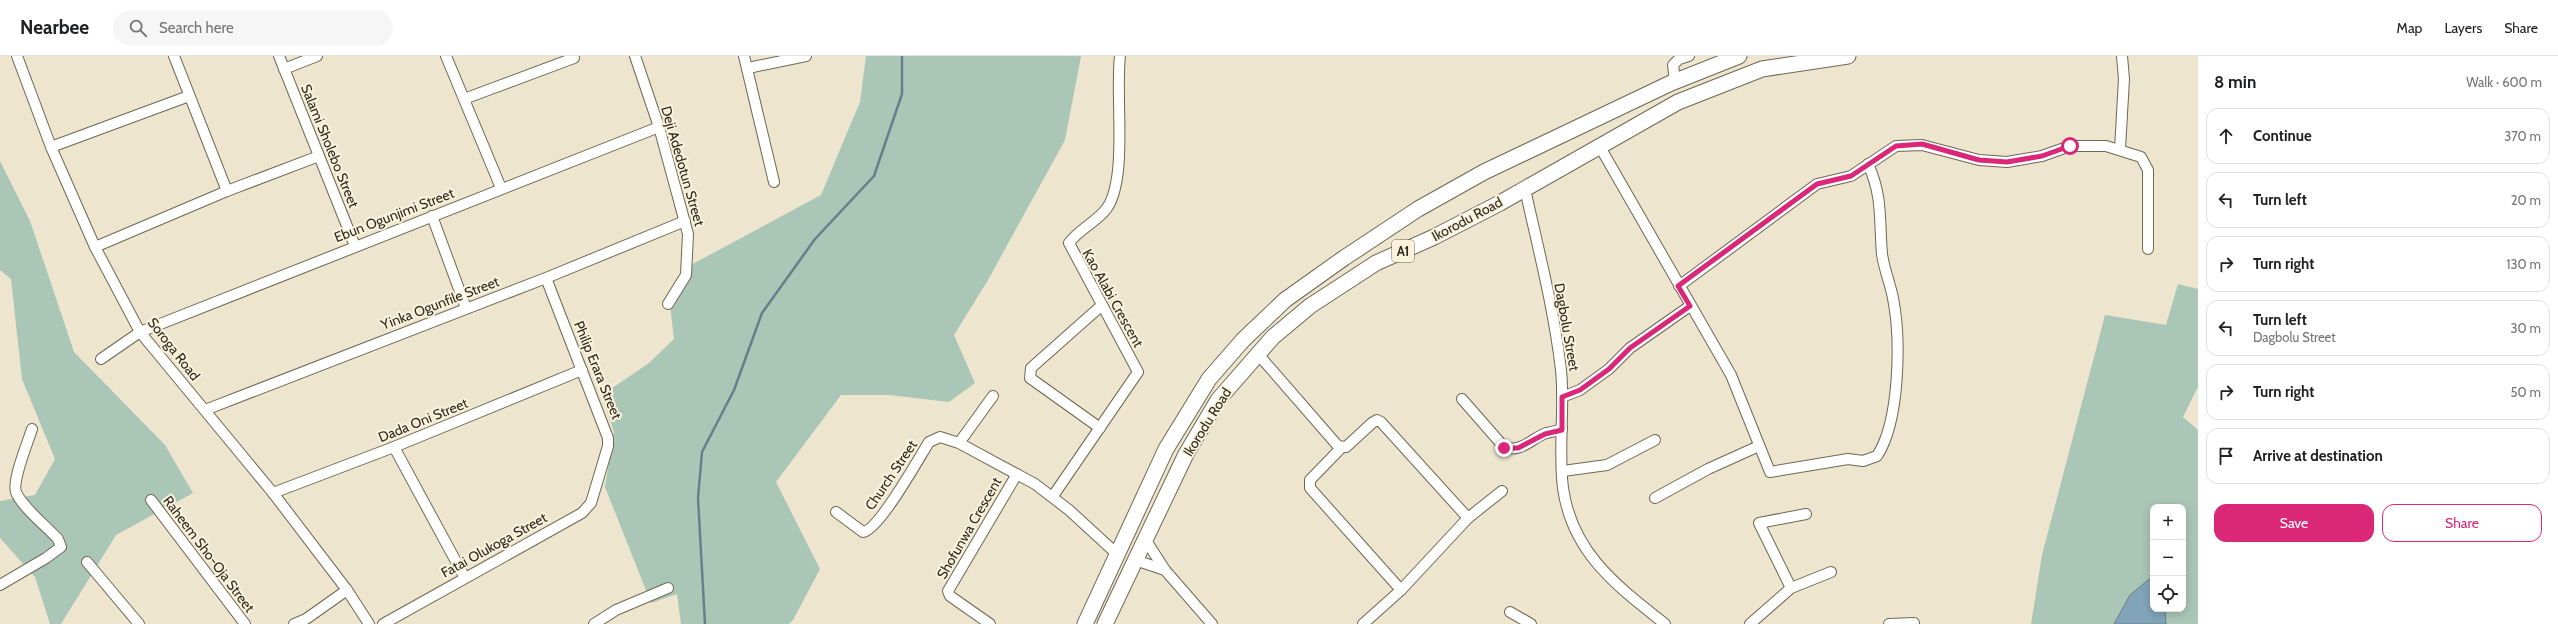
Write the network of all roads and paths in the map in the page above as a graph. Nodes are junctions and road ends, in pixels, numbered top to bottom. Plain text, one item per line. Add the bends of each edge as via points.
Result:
1 (17, 56) edge
2 (174, 56) edge
3 (279, 56) edge
4 (317, 56) edge
5 (446, 56) edge
6 (744, 56) edge
7 (806, 56) edge
8 (1120, 56) edge
9 (1689, 56) edge
10 (1739, 56) edge
11 (1848, 56) edge
12 (2122, 56) edge
13 (639, 57) edge
14 (574, 58) dead end
15 (748, 68) junction
16 (284, 69) junction
17 (1675, 81) junction
18 (189, 96) junction
19 (464, 99) junction
20 (659, 127) junction
21 (51, 147) junction
22 (1600, 147) junction
23 (2120, 149) junction
24 (319, 156) junction
25 (1868, 164) junction
26 (774, 182) dead end
27 (501, 188) junction
28 (1525, 189) junction
29 (227, 191) junction
30 (432, 216) junction
31 (685, 221) junction
32 (355, 246) junction
33 (95, 247) junction
34 (2148, 249) dead end
35 (546, 278) junction
36 (1678, 286) junction
37 (668, 304) dead end
38 (1101, 306) junction
39 (1690, 306) junction
40 (466, 308) junction
41 (140, 332) junction
42 (1257, 353) junction
43 (101, 359) dead end
44 (582, 370) junction
45 (993, 396) dead end
46 (1562, 397) junction
47 (1462, 399) dead end
48 (205, 410) junction
49 (1100, 428) junction
50 (32, 429) dead end
51 (1562, 430) junction
52 (1655, 440) dead end
53 (959, 443) junction
54 (1759, 446) junction
55 (394, 447) junction
56 (1342, 447) junction
57 (1563, 471) junction
58 (1017, 474) junction
59 (600, 475) joint
60 (1502, 491) dead end
61 (273, 492) junction
62 (1053, 496) junction
63 (1655, 498) dead end
64 (151, 500) dead end
65 (836, 512) dead end
66 (1806, 514) dead end
67 (1468, 518) junction
68 (1145, 539) junction
69 (1118, 555) junction
70 (1135, 560) junction
71 (87, 562) dead end
72 (1165, 570) junction
73 (1831, 572) dead end
74 (465, 578) junction
75 (0, 585) edge
76 (668, 588) dead end
77 (1791, 588) junction
78 (347, 590) junction
79 (1401, 590) junction
80 (1510, 612) dead end
81 (1914, 623) dead end
82 (138, 624) edge
83 (245, 624) edge
84 (294, 624) edge
85 (369, 624) edge
86 (383, 624) edge
87 (594, 624) edge
88 (990, 624) edge
89 (1085, 624) edge
90 (1105, 624) edge
91 (1212, 624) edge
92 (1363, 624) edge
93 (1531, 624) edge
94 (1665, 624) edge
95 (1750, 624) edge
96 (1889, 624) edge

1 - 21 street, Soroga Road
2 - 18 street
3 - 16 street, Salami Sholebo Street
4 - 16 street
5 - 19 street
6 - 15 street
7 - 15 street
8 - 38 street, Kao Alabi Crescent via 1117,81 1119,146 1116,191 1100,216 1069,243
9 - 17 street via 1673,65
10 - 17 highway, Ikorodu Road / A1
11 - 22 highway, Ikorodu Road / A1 via 1762,70 1737,78 1678,102
12 - 23 street via 2124,79
13 - 20 street, Deji Adedotun Street
14 - 19 street
15 - 26 street
16 - 24 street, Salami Sholebo Street
17 - 69 highway, Ikorodu Road / A1 via 1490,169 1418,209 1285,300 1224,361 1180,423 1162,456
18 - 21 street
18 - 29 street
19 - 27 street
20 - 27 street, Ebun Ogunjimi Street
20 - 31 street, Deji Adedotun Street
21 - 33 street, Soroga Road
22 - 28 highway, Ikorodu Road / A1
22 - 36 street
23 - 25 street via 2106,146 2070,146 2042,156 2007,162 1979,160 1922,144 1904,144 1887,150
23 - 34 street via 2140,157 2146,164
24 - 29 street
24 - 32 street, Salami Sholebo Street
25 - 36 street via 1845,178 1817,184
25 - 54 street via 1878,184 1882,255 1894,299 1897,355 1894,402 1881,450 1877,456 1863,460 1848,459 1774,473 1768,470
27 - 30 street, Ebun Ogunjimi Street
28 - 42 highway, Ikorodu Road / A1 via 1348,280 1293,319
28 - 46 street, Dagbolu Street via 1555,331
29 - 33 street
30 - 32 street, Ebun Ogunjimi Street
30 - 40 street
31 - 35 street, Yinka Ogunfile Street
31 - 37 street, Deji Adedotun Street via 688,234 686,275
32 - 41 street, Ebun Ogunjimi Street
33 - 41 street, Soroga Road
35 - 40 street, Yinka Ogunfile Street
35 - 44 street, Philip Erara Street
36 - 39 street
38 - 49 street, Kao Alabi Crescent via 1138,372
38 - 49 street via 1031,368 1029,374 1030,378 1068,407
39 - 46 street via 1630,348 1609,369 1580,390
39 - 54 street via 1731,375
40 - 48 street, Yinka Ogunfile Street
41 - 43 street, Ebun Ogunjimi Street
41 - 48 street, Soroga Road
42 - 56 street via 1338,446
42 - 68 highway, Ikorodu Road / A1 via 1218,400 1203,424
44 - 55 street, Dada Oni Street
44 - 59 street, Philip Erara Street via 608,438
45 - 53 street
46 - 51 street, Dagbolu Street
47 - 51 street via 1504,448 1518,448 1545,434
48 - 61 street, Soroga Road
49 - 62 street, Kao Alabi Crescent
50 - 75 street via 18,472 15,491 58,539 61,546 46,558
51 - 57 street, Dagbolu Street
52 - 57 street via 1606,466
53 - 58 street, Church Street
53 - 65 street, Church Street via 940,437 929,442 888,506 866,532
54 - 63 street
55 - 61 street, Dada Oni Street
55 - 74 street
56 - 67 street via 1346,447 1372,423 1377,420 1381,422
56 - 79 street via 1310,480 1310,488
57 - 94 street, Dagbolu Street via 1568,507 1583,547 1616,584
58 - 62 street, Church Street
58 - 88 street, Shofunwa Crescent via 948,591 950,596
59 - 74 street, Fatai Olukoga Street via 591,503 582,513
60 - 67 street
61 - 78 street, Soroga Road
62 - 69 street, Church Street
64 - 83 street, Raheem Sho-Oja Street
66 - 77 street via 1759,523
67 - 79 street
68 - 70 highway, Ikorodu Road / A1
68 - 72 street
69 - 89 highway, Ikorodu Road / A1
70 - 72 street
70 - 90 highway, Ikorodu Road / A1
71 - 82 street
72 - 91 street
73 - 77 street
74 - 86 street, Fatai Olukoga Street
76 - 87 street via 616,610
77 - 95 street
78 - 84 street via 306,620
78 - 85 street, Soroga Road
79 - 92 street
80 - 93 street
81 - 96 street

